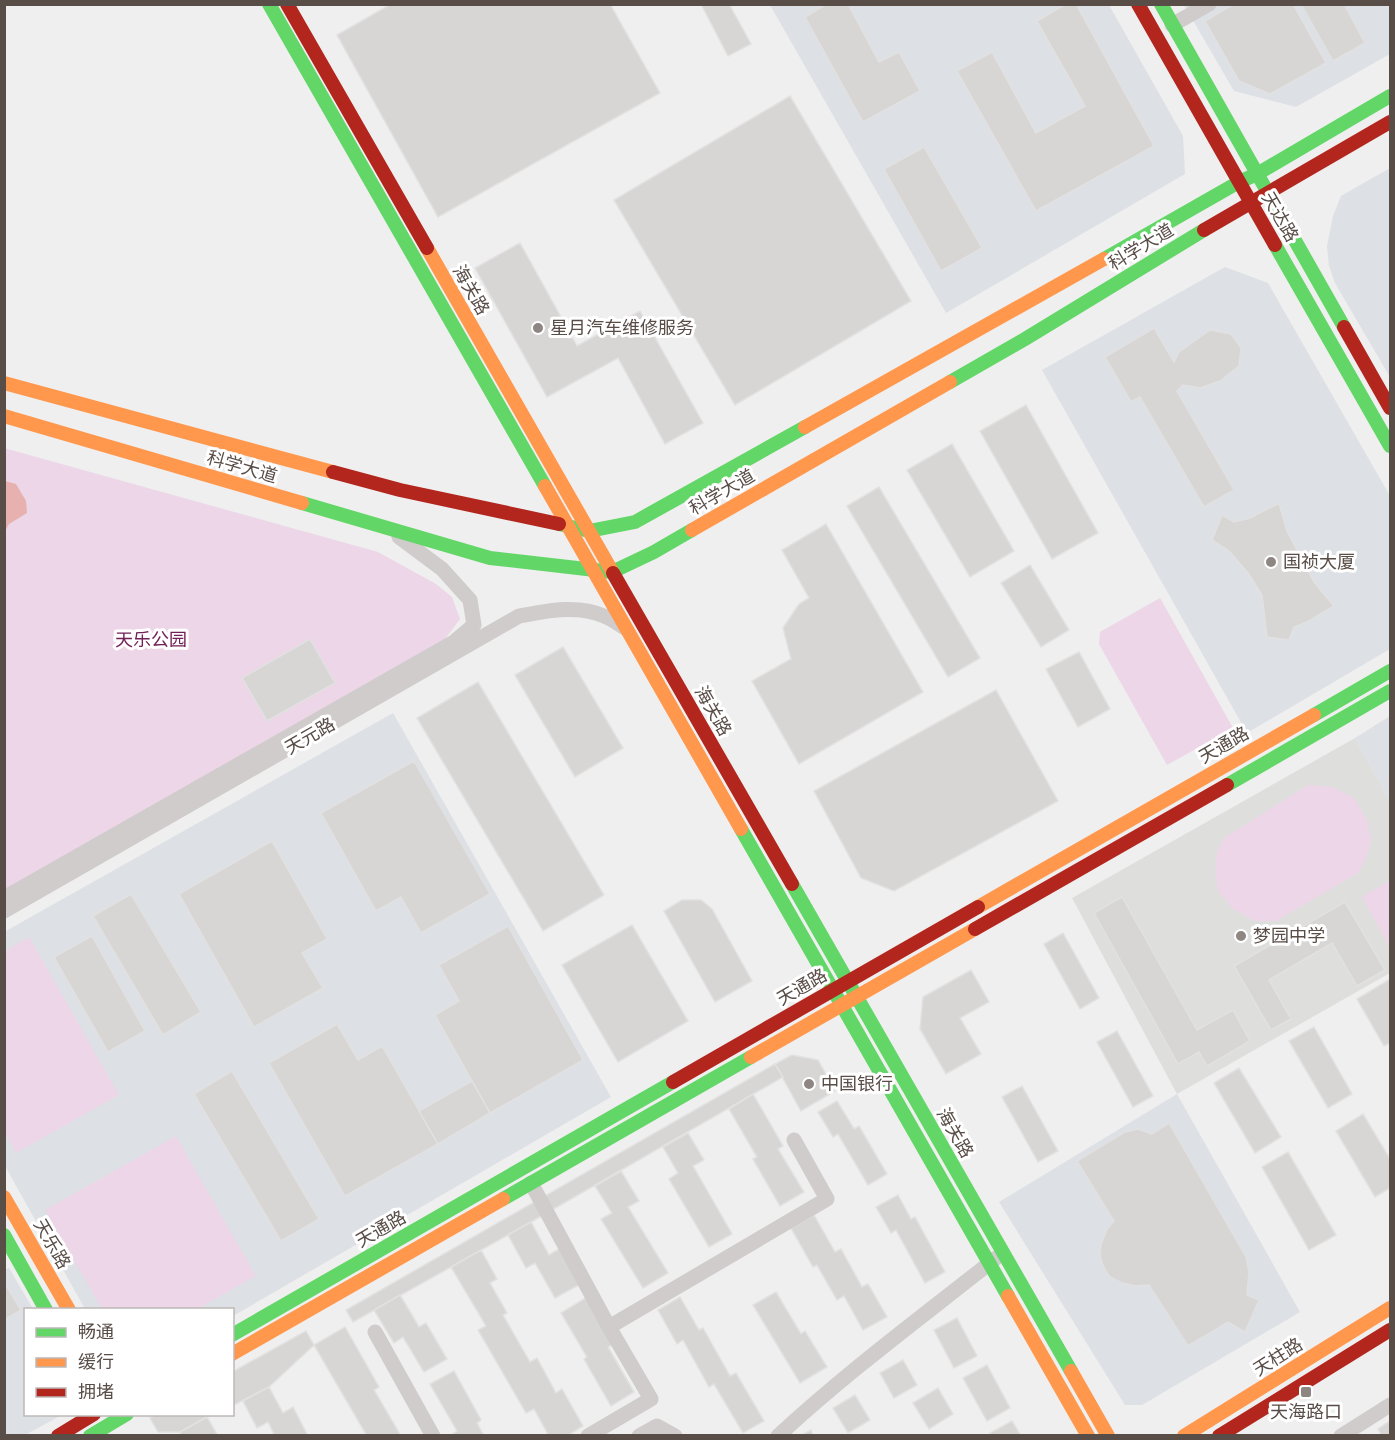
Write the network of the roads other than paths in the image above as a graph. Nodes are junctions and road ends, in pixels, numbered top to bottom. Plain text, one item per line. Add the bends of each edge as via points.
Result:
1 (269, 4) edge
2 (287, 4) edge
3 (1138, 4) edge
4 (1161, 4) edge
5 (1209, 4) edge
6 (1172, 25) junction
7 (1390, 96) edge
8 (1390, 122) edge
9 (1257, 174) junction
10 (1239, 182) junction
11 (1268, 193) junction
12 (1251, 202) junction
13 (4, 383) edge
14 (1390, 408) edge
15 (4, 416) edge
16 (1390, 447) edge
17 (566, 525) junction
18 (384, 527) junction
19 (589, 531) junction
20 (591, 569) junction
21 (612, 572) junction
22 (625, 628) junction
23 (1390, 671) edge
24 (1390, 691) edge
25 (4, 898) edge
26 (4, 910) edge
27 (847, 981) junction
28 (833, 990) junction
29 (856, 996) junction
30 (841, 1005) junction
31 (794, 1140) dead end
32 (531, 1183) junction
33 (4, 1197) edge
34 (4, 1235) edge
35 (1003, 1252) junction
36 (988, 1263) junction
37 (45, 1308) edge
38 (68, 1308) edge
39 (1390, 1308) edge
40 (609, 1327) junction
41 (1390, 1330) edge
42 (375, 1332) dead end
43 (234, 1334) edge
44 (234, 1353) edge
45 (1390, 1405) edge
46 (91, 1416) edge
47 (108, 1419) edge
48 (58, 1436) edge
49 (90, 1436) edge
50 (433, 1436) edge
51 (588, 1436) edge
52 (639, 1436) edge
53 (675, 1436) edge
54 (778, 1436) edge
55 (1088, 1436) edge
56 (1108, 1436) edge
57 (1184, 1436) edge
58 (1219, 1436) edge
59 (1341, 1436) edge

1 - 17 main road, 海关路
2 - 19 main road, 海关路
3 - 10 main road, 天达路
4 - 6 main road, 天达路
5 - 6 street
6 - 9 main road, 天达路
7 - 9 main road, 科学大道
8 - 11 main road, 科学大道
9 - 10 main road, 科学大道
9 - 11 main road, 天达路
10 - 12 main road, 天达路
10 - 19 main road, 科学大道 via 635,522
11 - 12 main road, 科学大道
11 - 14 main road, 天达路
12 - 16 main road, 天达路
12 - 21 main road, 科学大道 via 1025,339 654,552
13 - 17 main road, 科学大道 via 400,490
15 - 18 main road, 科学大道
17 - 19 main road, 科学大道
17 - 20 main road, 海关路
18 - 20 main road, 科学大道 via 490,558
18 - 25 street, 天元路 via 442,569 470,600 474,625 454,642
19 - 21 main road, 海关路
20 - 21 main road, 科学大道
20 - 22 main road, 海关路
21 - 27 main road, 海关路
22 - 26 street, 天元路 via 587,611 554,609 519,616
22 - 28 main road, 海关路
23 - 27 main road, 天通路
24 - 29 main road, 天通路
27 - 28 main road, 天通路
27 - 29 main road, 海关路
28 - 30 main road, 海关路
28 - 43 main road, 天通路
29 - 30 main road, 天通路
29 - 35 main road, 海关路
30 - 32 main road, 天通路
30 - 36 main road, 海关路
31 - 40 street via 827,1199
32 - 40 street
32 - 44 main road, 天通路
33 - 38 main road, 天乐路
34 - 37 main road, 天乐路
35 - 36 street
35 - 56 main road, 海关路
36 - 54 street
36 - 55 main road, 海关路
39 - 57 main road, 天柱路
40 - 51 street via 651,1399
41 - 58 main road, 天柱路
42 - 50 street
45 - 59 street
46 - 48 main road
47 - 49 main road
52 - 53 street via 657,1426

